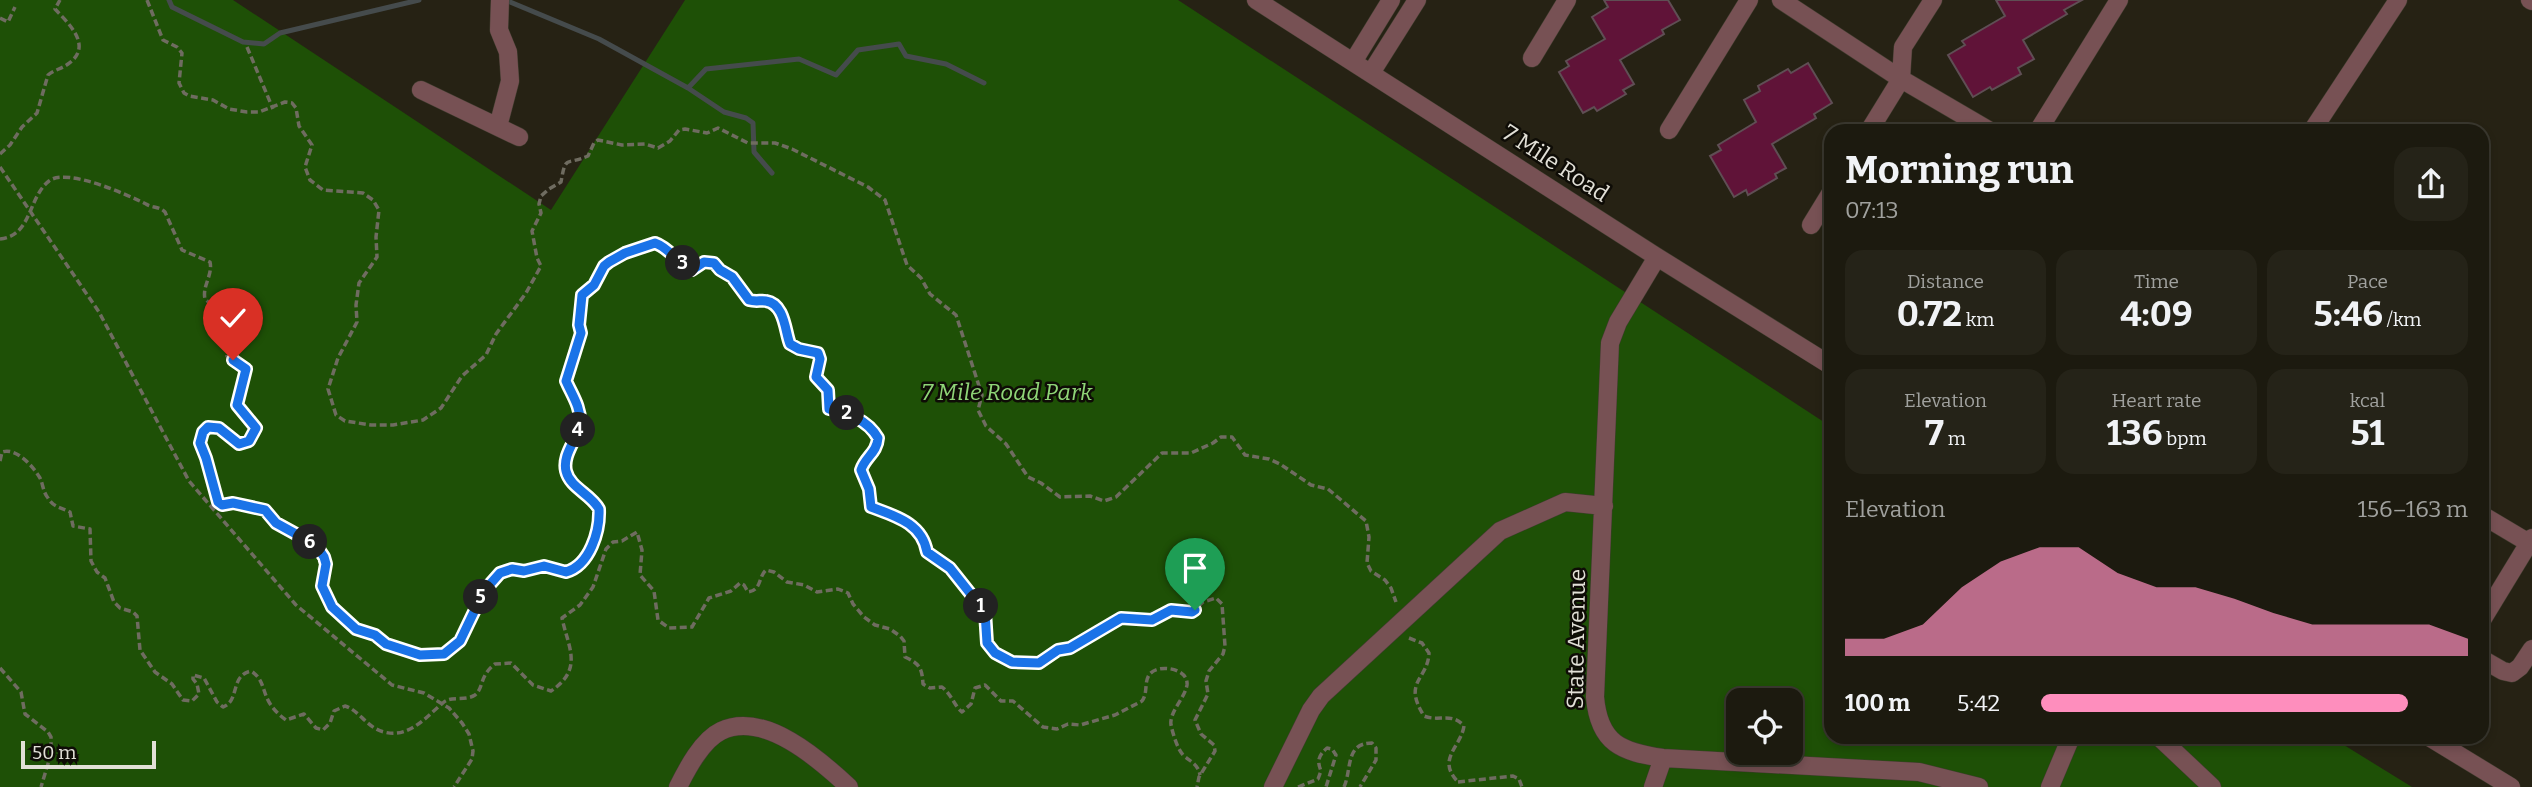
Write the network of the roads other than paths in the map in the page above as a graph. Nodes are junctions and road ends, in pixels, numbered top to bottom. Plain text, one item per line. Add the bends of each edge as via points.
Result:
1 (500, 0) edge
2 (1256, 0) edge
3 (1391, 0) edge
4 (1417, 0) edge
5 (1567, 0) edge
6 (1749, 0) edge
7 (1781, 0) edge
8 (1933, 0) edge
9 (2119, 0) edge
10 (2398, 0) edge
11 (1532, 58) dead end
12 (1353, 62) junction
13 (1371, 74) junction
14 (1901, 79) junction
15 (421, 90) dead end
16 (1873, 124) edge
17 (1978, 124) edge
18 (2042, 124) edge
19 (2317, 124) edge
20 (496, 126) junction
21 (1669, 130) dead end
22 (519, 137) dead end
23 (1824, 204) edge
24 (1811, 225) dead end
25 (1657, 257) junction
26 (1824, 361) edge
27 (1604, 506) junction
28 (2489, 519) edge
29 (2530, 540) edge
30 (2489, 608) edge
31 (2532, 649) edge
32 (2489, 663) edge
33 (2068, 744) edge
34 (2166, 744) edge
35 (2441, 744) edge
36 (1663, 758) junction
37 (678, 787) edge
38 (849, 787) edge
39 (1273, 787) edge
40 (1653, 787) edge
41 (1979, 787) edge
42 (2050, 787) edge
43 (2212, 787) edge
44 (2511, 787) edge

1 - 20 street via 499,30 508,52 510,81
2 - 12 street, 7 Mile Road
3 - 12 street
4 - 13 street
5 - 11 street
6 - 21 street
7 - 14 street
8 - 14 street via 1903,47
9 - 18 street
10 - 19 street
12 - 13 street, 7 Mile Road
13 - 25 street, 7 Mile Road
14 - 16 street
14 - 17 street
15 - 20 street
20 - 22 street
23 - 24 street
25 - 26 street, 7 Mile Road
25 - 27 street, State Avenue via 1610,343
27 - 36 street, State Avenue via 1596,708 1606,733 1623,749
27 - 39 street via 1564,502 1500,531 1321,696
28 - 29 street
29 - 30 street
31 - 32 street via 2512,673
33 - 42 street
34 - 43 street
35 - 44 street
36 - 40 street
36 - 41 street, State Avenue via 1919,772
37 - 38 street via 702,748 720,731 739,727 764,729 793,741

